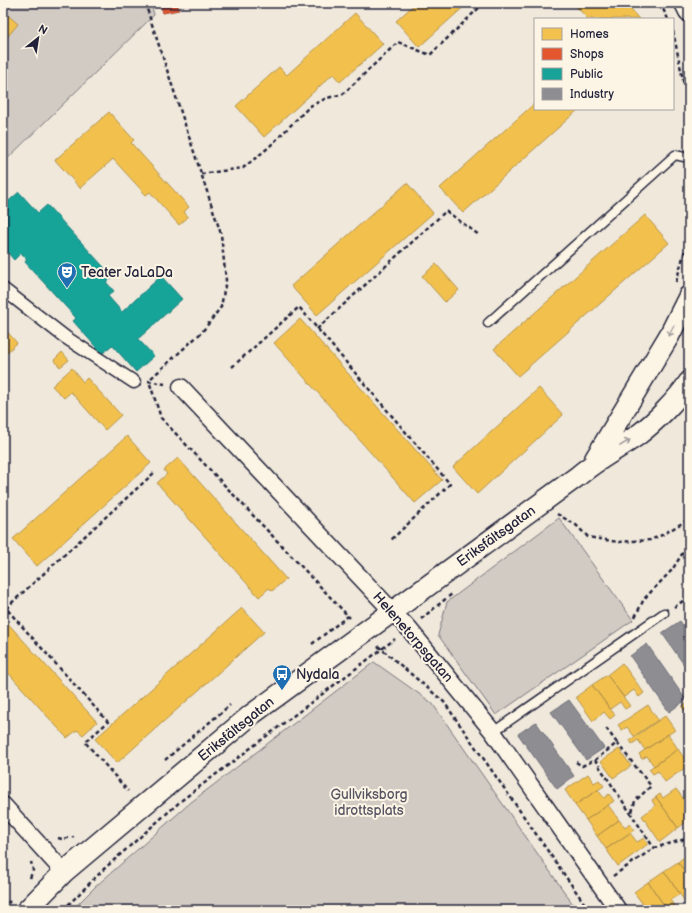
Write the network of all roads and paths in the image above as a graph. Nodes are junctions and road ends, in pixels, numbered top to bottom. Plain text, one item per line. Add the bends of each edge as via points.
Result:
1 (145, 3) edge
2 (484, 3) edge
3 (660, 3) edge
4 (685, 3) edge
5 (689, 10) edge
6 (668, 18) edge
7 (674, 36) edge
8 (689, 109) edge
9 (689, 158) edge
10 (201, 174) junction
11 (479, 235) dead end
12 (3, 289) edge
13 (689, 296) edge
14 (488, 323) dead end
15 (317, 329) junction
16 (232, 366) dead end
17 (148, 381) junction
18 (134, 382) joint
19 (689, 382) edge
20 (181, 387) joint
21 (592, 463) junction
22 (156, 472) dead end
23 (563, 510) dead end
24 (689, 519) edge
25 (391, 540) dead end
26 (689, 543) edge
27 (458, 589) dead end
28 (689, 597) edge
29 (3, 605) edge
30 (6, 608) junction
31 (393, 611) junction
32 (664, 613) joint
33 (348, 616) junction
34 (409, 629) junction
35 (363, 632) junction
36 (633, 635) junction
37 (312, 644) dead end
38 (381, 649) junction
39 (234, 702) dead end
40 (606, 728) dead end
41 (493, 732) junction
42 (618, 743) junction
43 (595, 760) junction
44 (164, 761) dead end
45 (576, 762) dead end
46 (134, 786) dead end
47 (128, 791) junction
48 (123, 796) dead end
49 (3, 805) edge
50 (632, 812) junction
51 (80, 834) dead end
52 (689, 838) edge
53 (654, 848) junction
54 (42, 849) junction
55 (64, 872) junction
56 (30, 880) dead end
57 (600, 885) junction
58 (20, 903) edge
59 (3, 908) edge
60 (63, 910) edge
61 (589, 910) edge
62 (618, 910) edge

1 - 10 path
2 - 10 path via 430,55 398,42 343,94 310,106 268,148 243,168
3 - 6 path
4 - 5 street
7 - 8 path
9 - 14 lane via 675,155
10 - 17 path via 221,234 226,280 221,307 202,332
11 - 15 path via 446,211
12 - 18 street via 65,337
13 -> 21 street, Eriksfältsgatan via 654,362
15 - 16 path via 299,307
15 - 25 path via 450,484
17 - 18 path
17 - 20 path
17 - 33 path via 161,418
21 -> 19 street, Eriksfältsgatan via 639,434 682,393
20 - 31 street, Helenetorpsgatan
21 - 31 street, Eriksfältsgatan via 578,476
22 - 30 path
23 - 24 path via 556,514 576,525 588,537 618,542 650,540
26 - 36 path via 672,570 644,599 636,615
27 - 34 path
28 - 32 path
29 - 30 path
30 - 47 path via 108,722 85,742
31 - 34 street, Helenetorpsgatan
31 - 35 street, Eriksfältsgatan
32 - 36 lane
33 - 35 path
33 - 37 path
34 - 38 path
34 - 41 street, Helenetorpsgatan
35 - 38 path
35 - 55 street, Eriksfältsgatan via 251,715
36 - 41 lane
38 - 60 path via 182,800
38 - 61 path via 444,702
39 - 44 path
40 - 42 path
41 - 57 street, Helenetorpsgatan
42 - 43 path
42 - 50 path via 651,786 635,801
43 - 45 path via 582,766
43 - 50 path
46 - 47 path
47 - 48 path
49 - 54 street
50 - 53 path
51 - 54 path via 71,839 56,838
52 - 53 path
53 - 57 path
54 - 55 street
54 - 56 path via 31,861 33,870
55 - 58 street, Eriksfältsgatan
57 - 62 street, Helenetorpsgatan
58 - 59 path

